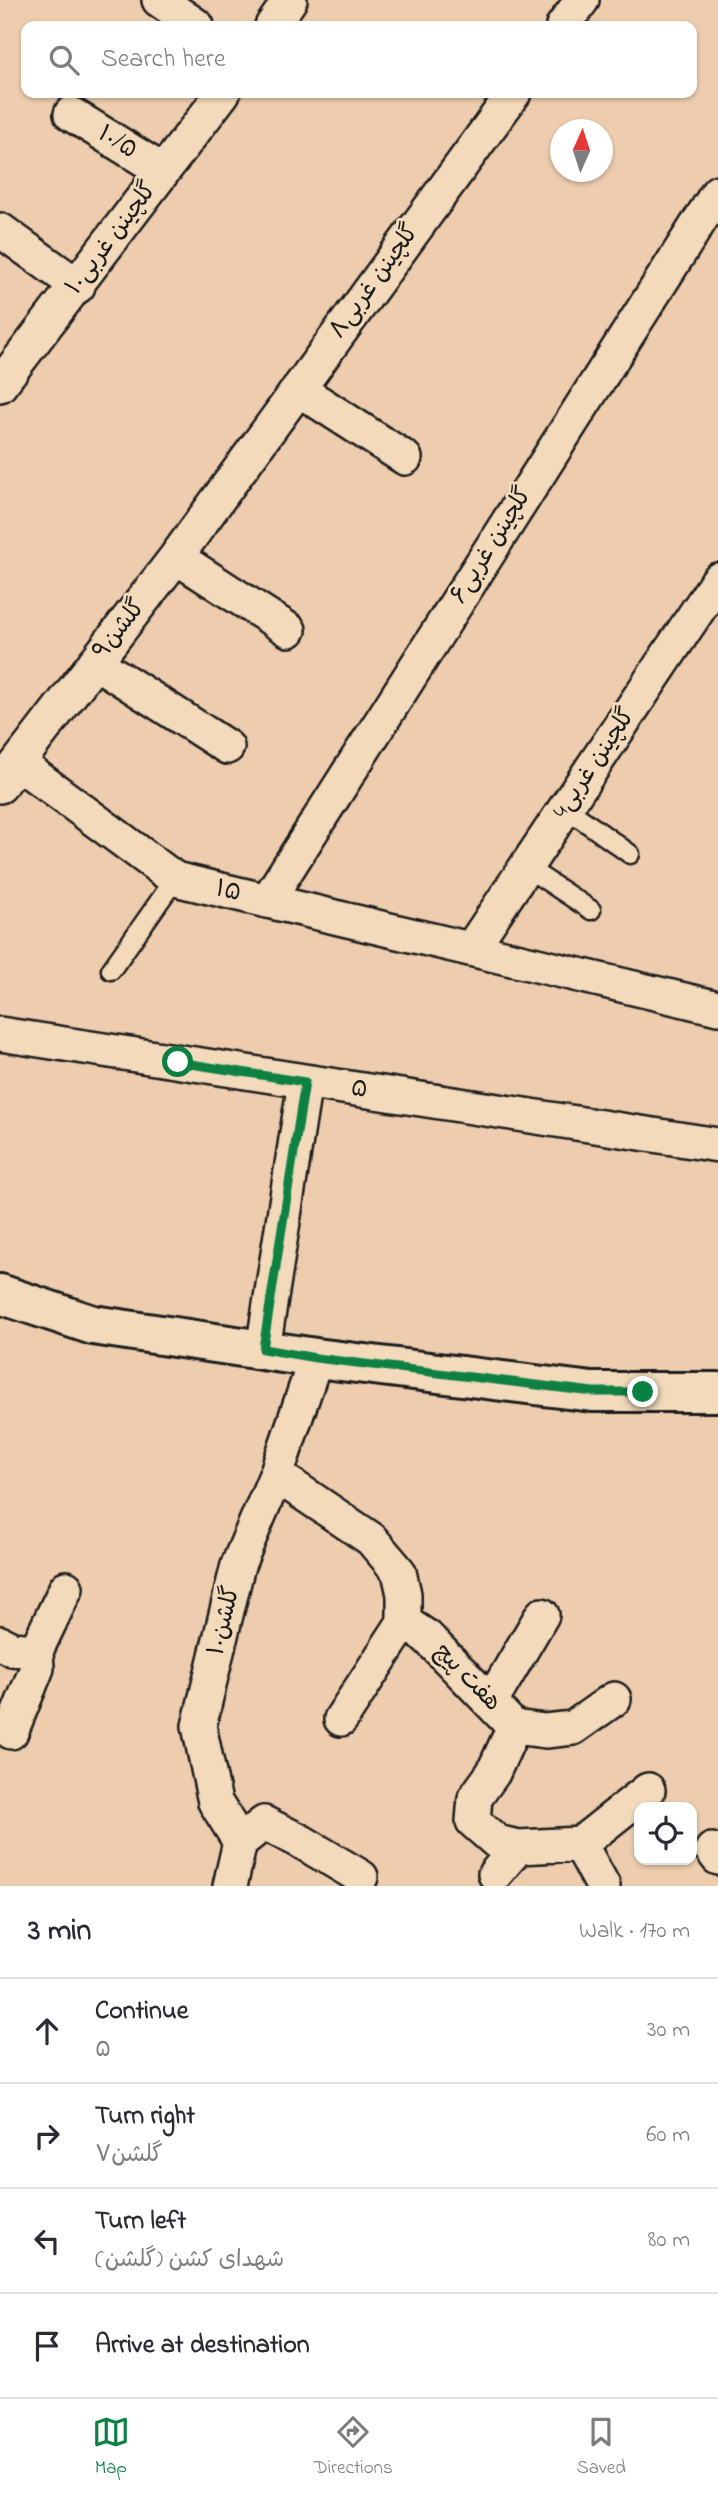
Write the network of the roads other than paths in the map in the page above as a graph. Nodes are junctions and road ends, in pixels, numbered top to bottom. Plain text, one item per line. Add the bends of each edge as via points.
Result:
1 (159, 0) edge
2 (290, 0) edge
3 (582, 0) edge
4 (190, 21) edge
5 (275, 21) edge
6 (567, 21) edge
7 (219, 98) edge
8 (510, 98) edge
9 (71, 114) dead end
10 (163, 171) junction
11 (718, 192) edge
12 (0, 230) edge
13 (78, 286) junction
14 (0, 385) edge
15 (298, 389) junction
16 (405, 458) dead end
17 (237, 472) joint
18 (176, 557) junction
19 (718, 580) edge
20 (289, 629) dead end
21 (95, 662) junction
22 (227, 747) dead end
23 (9, 775) edge
24 (566, 808) junction
25 (630, 854) dead end
26 (526, 867) junction
27 (175, 879) junction
28 (267, 901) junction
29 (591, 910) dead end
30 (471, 949) junction
31 (111, 970) dead end
32 (718, 1008) edge
33 (0, 1034) edge
34 (305, 1082) junction
35 (718, 1144) edge
36 (0, 1294) edge
37 (263, 1349) junction
38 (316, 1358) junction
39 (718, 1392) edge
40 (276, 1475) junction
41 (65, 1588) dead end
42 (542, 1615) dead end
43 (404, 1622) junction
44 (0, 1643) edge
45 (36, 1651) junction
46 (614, 1699) dead end
47 (491, 1702) junction
48 (341, 1719) dead end
49 (514, 1727) junction
50 (11, 1732) dead end
51 (648, 1790) dead end
52 (240, 1842) junction
53 (580, 1844) junction
54 (518, 1847) junction
55 (495, 1874) dead end
56 (361, 1877) dead end
57 (230, 1886) edge
58 (603, 1886) edge

1 - 4 street
2 - 5 street
3 - 6 street
7 - 10 street, گلچینن غربی۱۰
8 - 15 street, گلچینن غربی۸
9 - 10 street, ۱۰/۵
10 - 13 street, گلچینن غربی۱۰
11 - 28 street, گلچینن غربی۶
12 - 13 street
13 - 14 street, گلچینن غربی۱۰
15 - 16 street
15 - 17 street, گلچینن غربی۸
17 - 18 street, گلشن۹
18 - 20 street
18 - 21 street, گلشن۹
19 - 24 street, 4گلچینن غربی
21 - 22 street
21 - 23 street, گلشن۹
23 - 27 street, ۱۵
24 - 25 lane
24 - 26 street, 4گلچینن غربی
26 - 29 lane
26 - 30 street, 4گلچینن غربی
27 - 28 street, ۱۵
27 - 31 lane
28 - 30 street, ۱۵
30 - 32 street, ۱۵
33 - 34 street, ۵
34 - 35 street, ۵
34 - 37 street
36 - 37 street via 93,1325
37 - 38 street
38 - 39 street via 593,1392
38 - 40 street, گلشن۱۰
40 - 43 street via 371,1539 399,1572
40 - 52 street, گلشن۱۰ via 238,1565 199,1726 215,1802
41 - 45 street
42 - 47 street
43 - 47 street, هفت پیچ via 427,1637
43 - 48 street
44 - 45 street
45 - 50 street via 37,1668
46 - 49 street via 573,1728
47 - 49 street, هفت پیچ
49 - 54 street, هفت پیچ via 494,1773 475,1798 473,1821 497,1842
51 - 53 street
52 - 56 street via 264,1823
52 - 57 street
53 - 54 street, هفت پیچ
53 - 58 street
54 - 55 street

